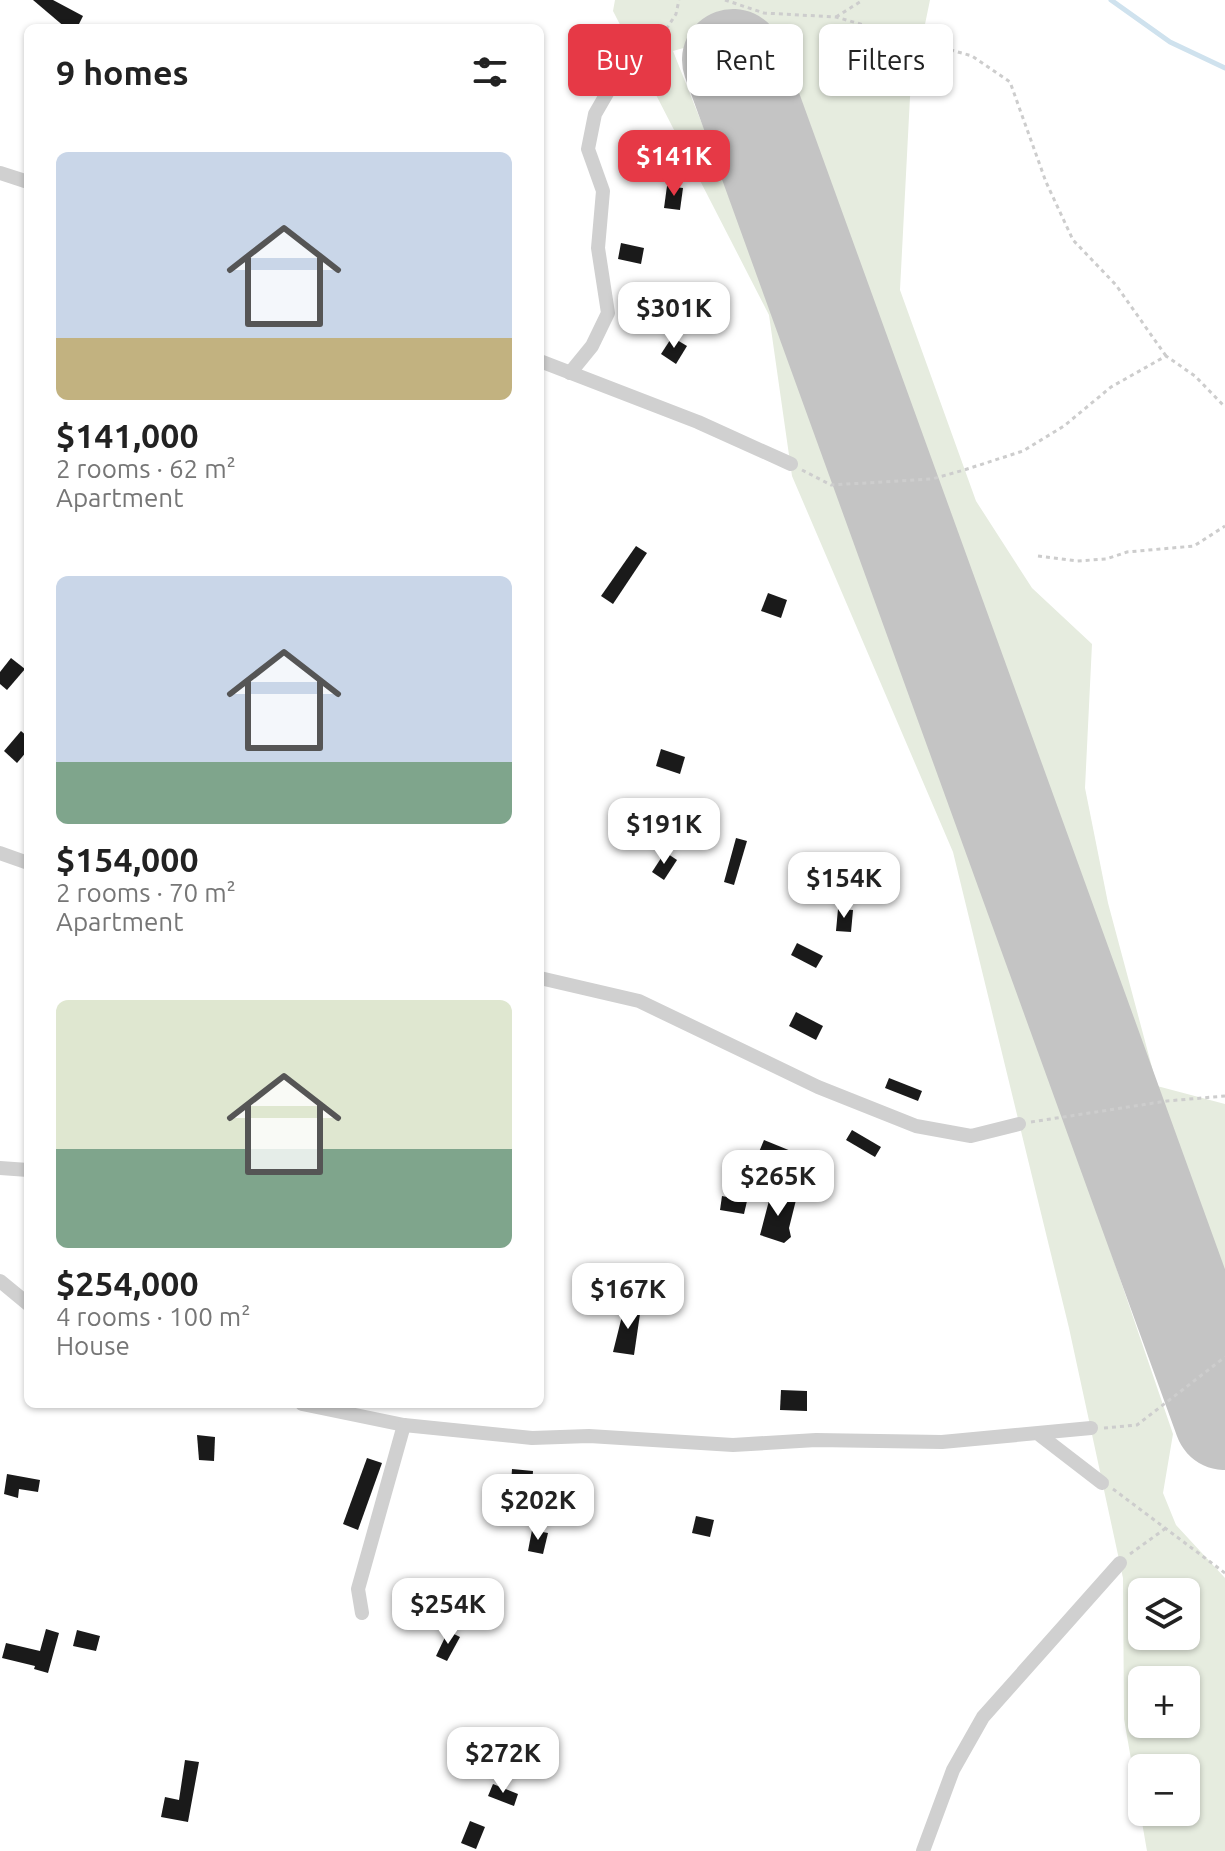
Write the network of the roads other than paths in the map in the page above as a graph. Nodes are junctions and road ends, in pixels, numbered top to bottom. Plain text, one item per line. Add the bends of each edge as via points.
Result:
1 (605, 96) edge
2 (0, 173) edge
3 (24, 181) edge
4 (544, 363) edge
5 (570, 373) junction
6 (791, 464) road end
7 (0, 853) edge
8 (24, 862) edge
9 (544, 979) edge
10 (1019, 1124) road end
11 (0, 1168) edge
12 (24, 1170) edge
13 (0, 1281) edge
14 (24, 1301) edge
15 (321, 1408) edge
16 (404, 1425) junction
17 (1091, 1428) road end
18 (1041, 1436) junction
19 (1102, 1483) road end
20 (1120, 1563) road end
21 (362, 1613) dead end
22 (923, 1851) edge

1 - 5 street via 595,114 588,149 603,191 598,248 608,313 592,346
2 - 3 street
4 - 5 street
5 - 6 street
7 - 8 street
9 - 10 street via 639,1001 818,1087 916,1126 971,1136
11 - 12 street
13 - 14 street
15 - 16 street
16 - 18 street via 532,1438 733,1445
16 - 21 street via 358,1589
17 - 18 street
18 - 19 street
20 - 22 street via 983,1717 953,1770

